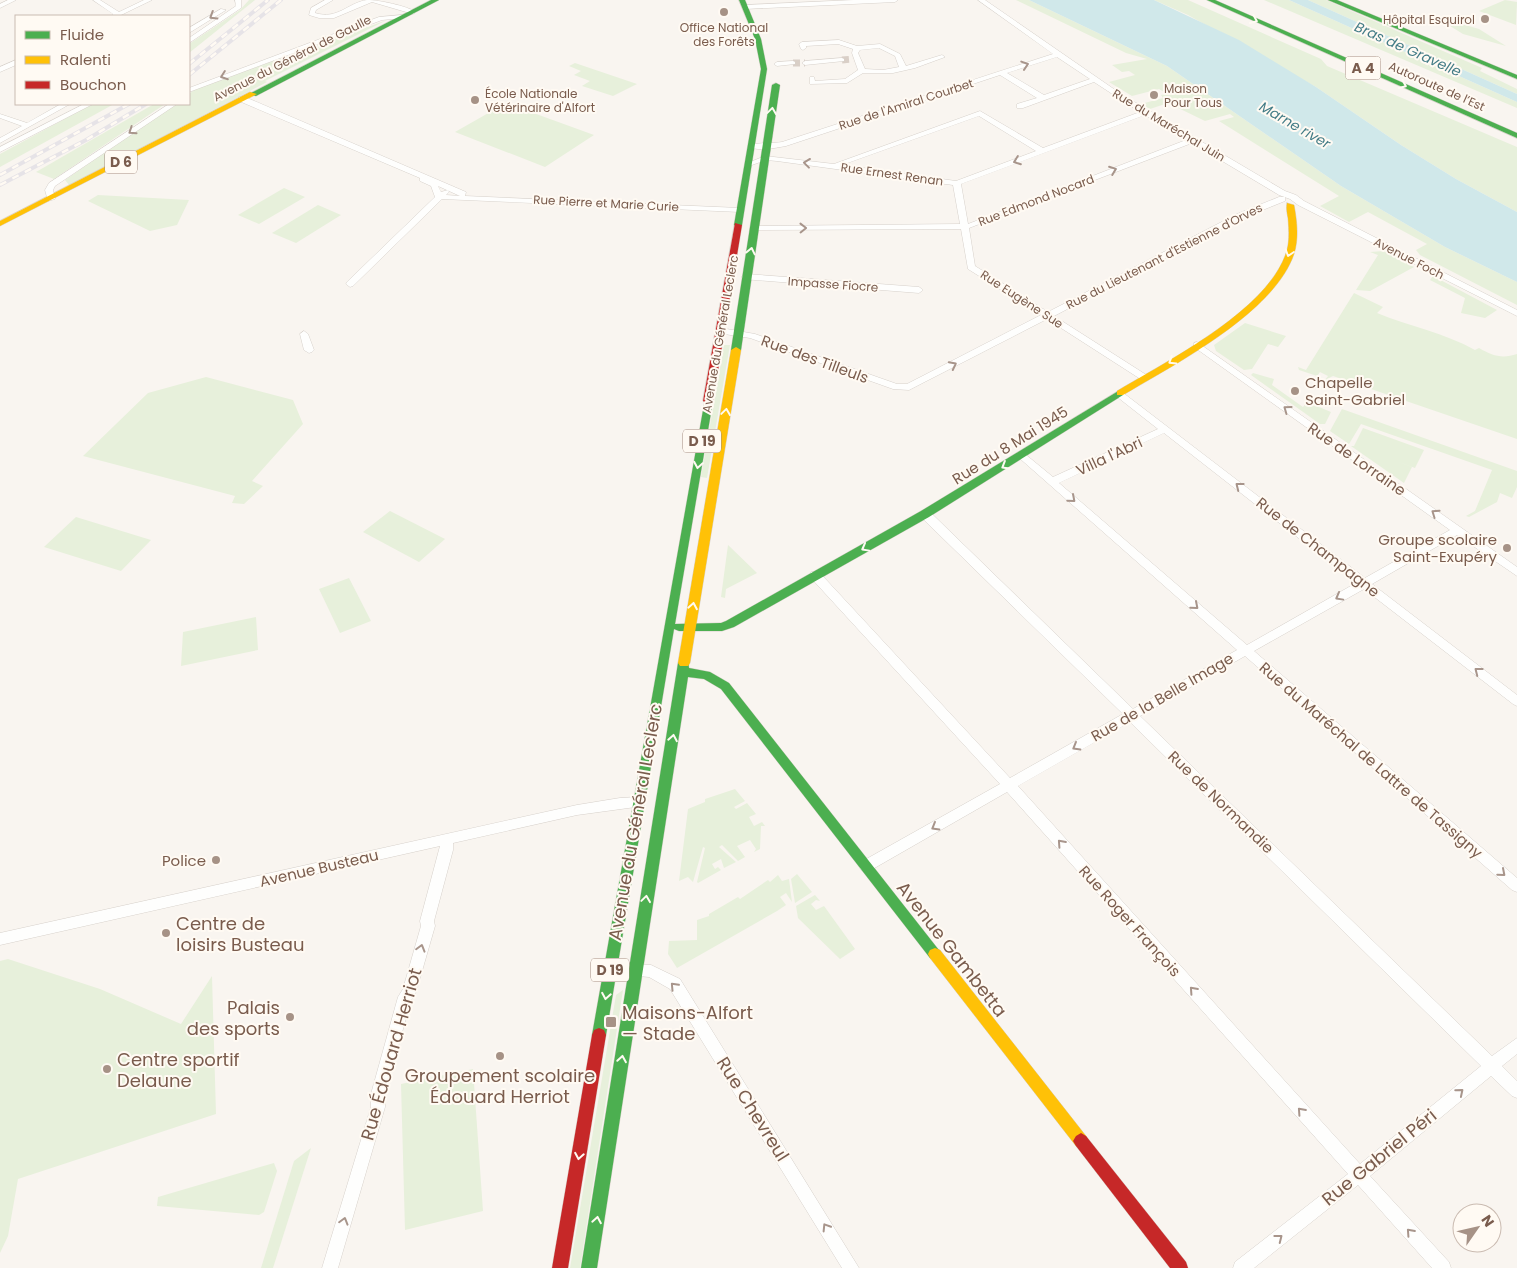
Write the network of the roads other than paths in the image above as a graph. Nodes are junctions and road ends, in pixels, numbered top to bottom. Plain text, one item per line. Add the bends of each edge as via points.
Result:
1 (13, 0) edge
2 (96, 0) edge
3 (149, 0) edge
4 (237, 0) edge
5 (330, 0) edge
6 (372, 0) edge
7 (436, 0) edge
8 (895, 0) edge
9 (981, 0) edge
10 (1210, 0) edge
11 (1236, 0) edge
12 (1330, 0) edge
13 (756, 3) edge
14 (743, 4) edge
15 (0, 6) edge
16 (116, 15) edge
17 (408, 15) junction
18 (190, 30) edge
19 (190, 40) edge
20 (771, 41) dead end
21 (857, 48) junction
22 (775, 52) dead end
23 (1059, 54) junction
24 (942, 57) dead end
25 (842, 60) tunnel mouth
26 (15, 62) edge
27 (807, 63) junction
28 (777, 64) junction
29 (793, 64) tunnel mouth
30 (903, 68) junction
31 (0, 70) edge
32 (862, 72) junction
33 (1402, 72) dead end
34 (1001, 73) junction
35 (1517, 77) edge
36 (1094, 80) junction
37 (190, 90) edge
38 (1043, 98) junction
39 (242, 99) junction
40 (64, 105) edge
41 (87, 105) edge
42 (172, 105) edge
43 (1020, 106) dead end
44 (1144, 113) junction
45 (0, 116) edge
46 (26, 125) junction
47 (1517, 136) edge
48 (1192, 140) junction
49 (0, 141) edge
50 (752, 146) junction
51 (0, 150) edge
52 (1042, 151) junction
53 (766, 153) junction
54 (749, 164) junction
55 (837, 167) junction
56 (423, 179) junction
57 (957, 183) junction
58 (454, 191) junction
59 (439, 197) junction
60 (473, 197) junction
61 (51, 198) junction
62 (1288, 200) junction
63 (740, 210) junction
64 (0, 224) edge
65 (963, 226) junction
66 (754, 228) junction
67 (746, 278) junction
68 (350, 284) dead end
69 (920, 290) dead end
70 (1517, 313) edge
71 (1048, 316) junction
72 (721, 331) junction
73 (738, 333) junction
74 (304, 334) dead end
75 (1197, 345) junction
76 (309, 350) dead end
77 (1145, 378) junction
78 (909, 388) joint
79 (1119, 394) junction
80 (1165, 429) junction
81 (1022, 456) junction
82 (1052, 482) junction
83 (925, 514) junction
84 (1458, 530) junction
85 (1517, 572) edge
86 (815, 576) junction
87 (1365, 583) junction
88 (670, 627) junction
89 (690, 627) junction
90 (1245, 649) junction
91 (661, 672) junction
92 (684, 672) junction
93 (1517, 701) edge
94 (1132, 715) junction
95 (1008, 785) junction
96 (639, 802) junction
97 (660, 810) junction
98 (446, 840) junction
99 (866, 866) junction
100 (1517, 886) edge
101 (0, 939) edge
102 (636, 969) junction
103 (610, 975) junction
104 (1517, 1046) edge
105 (1492, 1065) junction
106 (1517, 1090) edge
107 (1359, 1175) junction
108 (330, 1268) edge
109 (560, 1268) edge
110 (589, 1268) edge
111 (851, 1268) edge
112 (1180, 1268) edge
113 (1241, 1268) edge
114 (1443, 1268) edge

1 - 15 street
2 - 16 street
3 - 16 street
4 -> 18 street
4 - 19 street via 239,7
5 - 6 street via 310,14 322,19 330,18
6 - 17 street
7 - 17 main road, Avenue du Général de Gaulle / D 6
8 - 13 street
9 - 23 street, Rue du Maréchal Juin
10 -> 47 main road, Autoroute de l’Est / A 4
11 - 33 main road, Autoroute de l’Est / A 4
12 - 35 main road
13 - 14 street
13 - 20 main road
14 - 50 main road, Avenue du Général Leclerc / D 19 via 765,67
17 -> 37 street via 381,18
17 - 39 main road, Avenue du Général de Gaulle / D 6
21 - 27 street via 839,42 804,48
21 - 30 street via 880,46 891,50 898,54
21 - 32 street via 856,59
22 - 28 main road, Avenue du Général Leclerc / D 19
34 -> 23 street, Rue de l'Amiral Courbet
23 - 36 street, Rue du Maréchal Juin
24 - 30 street
25 - 27 street
26 - 31 street
27 - 32 street via 812,78 847,82
28 - 29 street
53 -> 28 main road, Avenue du Général Leclerc / D 19
30 - 32 street via 874,74
34 - 38 street
34 - 53 street, Rue de l'Amiral Courbet
36 - 38 street
36 - 44 street, Rue du Maréchal Juin
38 - 43 street
39 - 56 street, Rue Pierre et Marie Curie
39 - 61 main road, Avenue du Général de Gaulle / D 6
40 - 46 street
41 - 51 street
42 -> 61 street via 52,185 49,190
44 - 48 street, Rue du Maréchal Juin
44 - 52 street, Rue Ernest Renan
45 - 46 street
46 - 49 street
48 - 62 street, Rue du Maréchal Juin
65 -> 48 street, Rue Edmond Nocard
50 - 53 street, Rue de l'Amiral Courbet
50 - 54 main road, Avenue du Général Leclerc / D 19
52 - 55 street via 980,113
52 -> 57 street, Rue Ernest Renan
53 - 54 street, Rue Ernest Renan
55 -> 53 street, Rue Ernest Renan
53 - 66 main road, Avenue du Général Leclerc / D 19
54 - 63 main road, Avenue du Général Leclerc / D 19
55 - 57 street, Rue Ernest Renan
56 - 58 street, Rue Pierre et Marie Curie
56 - 59 street, Rue Pierre et Marie Curie via 434,185
57 - 65 street, Rue Eugène Sue
58 - 59 street via 444,192
58 - 60 street, Rue Pierre et Marie Curie
59 - 60 street, Rue Pierre et Marie Curie
59 - 68 street
60 - 63 street, Rue Pierre et Marie Curie
61 - 64 main road, Avenue du Général de Gaulle / D 6
62 - 70 street, Avenue Foch
62 - 71 street, Rue du Lieutenant d'Estienne d'Orves via 1240,216
62 -> 75 main road, Rue du 8 Mai 1945 via 1292,247 1286,263 1240,315
63 - 66 main road
63 - 72 main road, Avenue du Général Leclerc / D 19
66 -> 65 street, Rue Edmond Nocard
65 - 71 street, Rue Eugène Sue via 971,267
67 -> 66 main road, Avenue du Général Leclerc / D 19
67 - 69 street, Impasse Fiocre
67 - 73 main road, Avenue du Général Leclerc / D 19
71 - 77 street, Rue Eugène Sue
78 -> 71 street, Rue du Lieutenant d'Estienne d'Orves
72 - 73 street, Rue des Tilleuls
72 -> 88 main road, Avenue du Général Leclerc / D 19
73 - 78 street, Rue des Tilleuls via 896,387
89 -> 73 main road, Avenue du Général Leclerc / D 19
74 - 76 street
75 -> 77 main road, Rue du 8 Mai 1945
84 -> 75 street, Rue de Lorraine
77 - 79 main road, Rue du 8 Mai 1945
79 - 80 street, Rue de Champagne
79 - 81 main road, Rue du 8 Mai 1945
80 - 82 street, Villa l'Abri
87 -> 80 street, Rue de Champagne
81 - 82 street, Rue du Maréchal de Lattre de Tassigny
81 -> 83 main road, Rue du 8 Mai 1945
82 -> 90 street, Rue du Maréchal de Lattre de Tassigny
83 -> 86 main road, Rue du 8 Mai 1945
83 - 94 street, Rue de Normandie
84 - 85 street, Rue de Lorraine
84 - 87 street, Rue de la Belle Image
86 - 89 main road, Rue du 8 Mai 1945 via 730,624
86 - 95 street, Rue Roger François
87 -> 90 street, Rue de la Belle Image
93 -> 87 street, Rue de Champagne
88 - 89 main road, Rue du 8 Mai 1945
88 - 91 main road, Avenue du Général Leclerc / D 19
89 - 92 main road, Avenue du Général Leclerc / D 19
90 - 94 street, Rue de la Belle Image
90 -> 100 street, Rue du Maréchal de Lattre de Tassigny
91 - 92 street
91 - 96 main road, Avenue du Général Leclerc / D 19
97 -> 92 main road, Avenue du Général Leclerc / D 19
92 - 99 main road, Avenue Gambetta via 704,673 725,686
94 -> 95 street, Rue de la Belle Image
94 - 105 street, Rue de Normandie
95 -> 99 street, Rue de la Belle Image
107 -> 95 street, Rue Roger François
96 - 97 main road
96 - 98 street, Avenue Busteau via 577,810
96 - 103 main road, Avenue du Général Leclerc / D 19
102 -> 97 main road, Avenue du Général Leclerc / D 19
98 - 101 street, Avenue Busteau
108 -> 98 street, Rue Édouard Herriot via 378,1107 378,1094 405,997 428,926 447,850
99 - 112 main road, Avenue Gambetta
102 - 103 street, Rue Chevreul
110 -> 102 main road, Avenue du Général Leclerc / D 19
111 -> 102 street, Rue Chevreul via 674,984 659,974
103 -> 109 main road, Avenue du Général Leclerc / D 19
104 - 105 street, Rue Gabriel Péri
105 - 106 street, Rue de Normandie
107 -> 105 street, Rue Gabriel Péri
113 -> 107 street, Rue Gabriel Péri
114 -> 107 street, Rue Roger François

